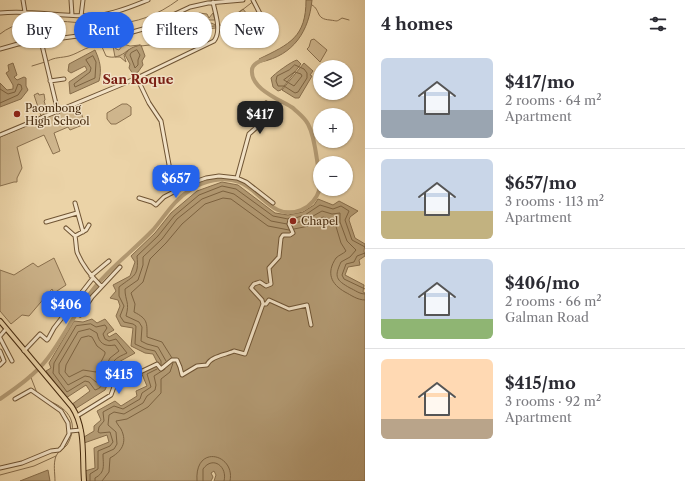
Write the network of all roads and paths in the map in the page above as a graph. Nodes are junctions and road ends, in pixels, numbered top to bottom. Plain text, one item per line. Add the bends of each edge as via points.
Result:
1 (23, 0) edge
2 (71, 0) edge
3 (83, 0) edge
4 (148, 0) edge
5 (242, 0) edge
6 (224, 1) edge
7 (254, 1) edge
8 (213, 2) junction
9 (26, 12) edge
10 (82, 12) edge
11 (115, 12) edge
12 (260, 12) edge
13 (0, 13) edge
14 (12, 13) edge
15 (66, 15) edge
16 (72, 15) joint
17 (134, 32) edge
18 (12, 46) edge
19 (43, 48) edge
20 (0, 49) edge
21 (137, 78) junction
22 (64, 79) dead end
23 (50, 81) junction
24 (266, 103) dead end
25 (58, 112) junction
26 (0, 136) edge
27 (237, 178) junction
28 (174, 192) junction
29 (139, 198) dead end
30 (75, 203) dead end
31 (273, 203) dead end
32 (78, 213) junction
33 (46, 222) dead end
34 (290, 222) dead end
35 (89, 225) dead end
36 (66, 228) dead end
37 (83, 232) junction
38 (75, 236) junction
39 (109, 262) dead end
40 (120, 267) dead end
41 (93, 278) junction
42 (100, 285) junction
43 (266, 303) junction
44 (80, 315) dead end
45 (0, 321) edge
46 (311, 325) dead end
47 (6, 330) junction
48 (0, 337) edge
49 (0, 351) edge
50 (24, 351) junction
51 (12, 361) dead end
52 (0, 365) edge
53 (14, 398) dead end
54 (77, 416) junction
55 (81, 430) junction
56 (72, 431) junction
57 (0, 468) edge
58 (84, 481) edge

1 - 9 street
2 - 16 street
3 - 10 street
4 - 11 street
5 - 6 street
6 - 8 street
7 - 12 street
8 - 17 street via 188,7
8 - 21 street via 218,30 214,41
13 - 14 street
15 - 16 street
18 - 20 street
19 - 23 street
21 - 25 street
21 - 28 street via 161,121
22 - 23 street
23 - 25 street
24 - 27 street via 274,112 249,134
25 - 26 street
27 - 28 street via 211,177
27 - 31 street via 250,184
28 - 29 street via 156,205
30 - 32 street
32 - 33 street
32 - 37 street
34 - 43 street via 293,233 283,235 279,257 269,268 271,284 266,286 260,282 251,288
35 - 37 street
36 - 38 street
37 - 38 street
38 - 41 street via 81,261
39 - 41 street
40 - 42 street
41 - 42 street
41 - 50 street via 48,339 40,334
42 - 44 street
43 - 46 street via 289,309 307,305
43 - 54 street via 245,354 234,351 182,375 177,360 172,360 161,368 157,364 115,384 111,395
45 - 47 main road
47 - 48 street
47 - 50 main road
48 - 51 street
49 - 52 street via 4,361
50 - 54 main road
53 - 56 street via 31,390 59,409
54 - 55 main road
55 - 56 street
55 - 58 main road
56 - 57 street via 59,450

